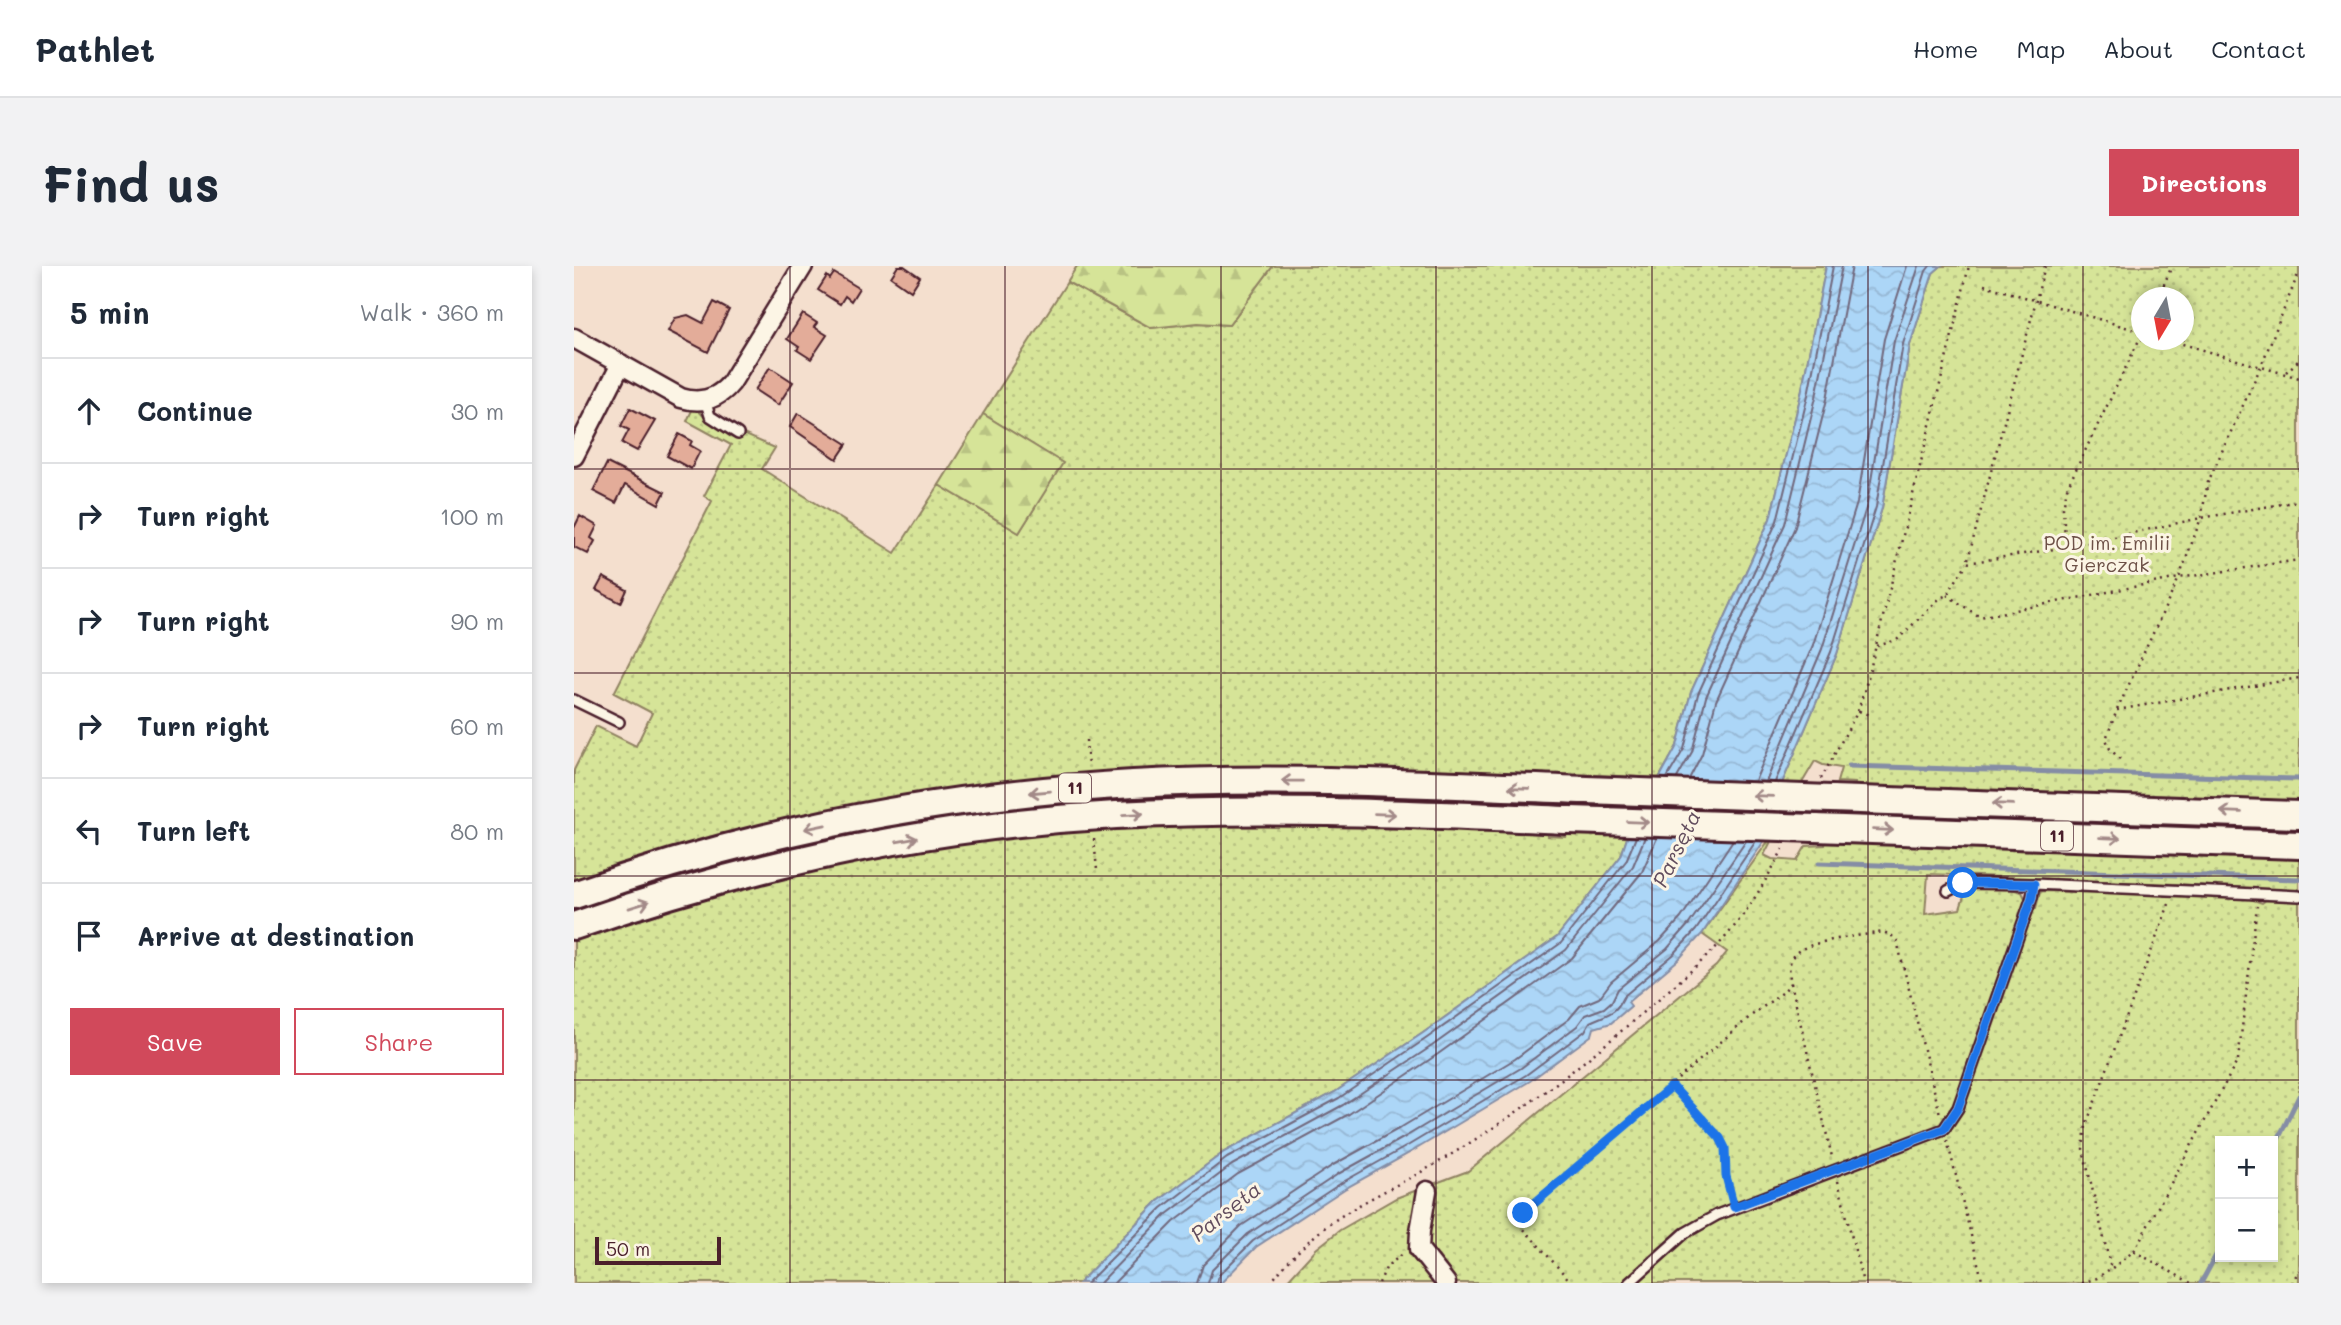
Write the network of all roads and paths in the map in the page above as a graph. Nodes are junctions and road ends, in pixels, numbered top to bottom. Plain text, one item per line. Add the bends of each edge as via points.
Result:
1 (803, 266) edge
2 (1969, 266) edge
3 (2046, 266) edge
4 (2172, 266) edge
5 (2299, 272) edge
6 (1984, 285) dead end
7 (2163, 287) edge
8 (2036, 299) junction
9 (2131, 330) edge
10 (574, 338) edge
11 (2194, 347) edge
12 (2133, 350) edge
13 (2299, 360) edge
14 (621, 364) junction
15 (2261, 366) junction
16 (2285, 373) junction
17 (2299, 378) edge
18 (705, 400) junction
19 (738, 433) dead end
20 (574, 456) edge
21 (2299, 501) edge
22 (2201, 519) junction
23 (2073, 545) junction
24 (2299, 560) edge
25 (1967, 563) junction
26 (2179, 578) junction
27 (1947, 595) junction
28 (1876, 646) junction
29 (2299, 678) edge
30 (574, 700) edge
31 (2117, 710) junction
32 (1858, 711) junction
33 (1869, 715) dead end
34 (619, 722) dead end
35 (1086, 740) dead end
36 (1841, 740) dead end
37 (2120, 759) dead end
38 (1088, 767) dead end
39 (2299, 814) edge
40 (1094, 834) dead end
41 (2299, 845) edge
42 (1097, 870) dead end
43 (2034, 884) junction
44 (2174, 889) junction
45 (1948, 891) dead end
46 (2258, 893) junction
47 (574, 895) edge
48 (2299, 896) edge
49 (574, 926) edge
50 (1733, 926) dead end
51 (1791, 983) junction
52 (1672, 1086) junction
53 (1944, 1129) junction
54 (1835, 1171) junction
55 (1427, 1191) dead end
56 (1734, 1207) junction
57 (1419, 1249) junction
58 (2134, 1251) junction
59 (2111, 1269) junction
60 (2299, 1270) edge
61 (1270, 1283) edge
62 (1379, 1283) edge
63 (1446, 1283) edge
64 (1572, 1283) edge
65 (1629, 1283) edge
66 (1863, 1283) edge
67 (1983, 1283) edge
68 (2082, 1283) edge
69 (2191, 1283) edge
70 (2292, 1283) edge

1 - 18 street via 731,383
2 - 28 path
3 - 8 path
4 - 7 path
5 - 15 path
6 - 8 path
8 - 9 path
8 - 25 path
10 - 14 street
11 - 15 path
12 - 23 path via 2067,488 2064,539
13 - 16 path
14 - 18 street via 681,398
14 - 20 street
15 - 16 path
15 - 22 path via 2208,482
16 - 17 path
18 - 19 lane via 710,416
21 - 22 path
22 - 23 path
22 - 26 path
23 - 25 path
24 - 26 path
25 - 27 path
26 - 27 path via 1980,617
26 - 31 path
27 - 28 path via 1897,640
28 - 32 path
29 - 31 path
30 - 34 lane
31 - 37 path via 2106,739
32 - 33 path
32 - 36 path
35 - 38 path
39 -> 47 main road, 11, bridge via 1342,782 1133,784 1010,794 898,811 765,838
40 - 42 path
49 -> 41 main road, 11, bridge via 798,861 921,838 1114,815 1274,811
43 - 44 lane
43 - 45 lane via 1963,883
43 - 53 lane via 1958,1108
44 - 46 lane
44 - 59 path via 2086,1125 2083,1149
46 - 48 lane
46 - 58 path via 2238,1060
50 - 61 path via 1708,956 1577,1069 1509,1118 1319,1232
51 - 52 path
51 - 53 path via 1793,956 1804,946 1891,934 1897,941
51 - 54 path
52 - 56 path via 1720,1138
52 - 64 path via 1523,1213 1522,1227
53 - 54 lane
53 - 67 path
54 - 56 lane
54 - 66 path
55 - 57 street
56 - 65 lane via 1685,1233
57 - 62 path via 1387,1266
57 - 63 street
58 - 59 path
58 - 69 path
59 - 68 path
60 - 70 path

